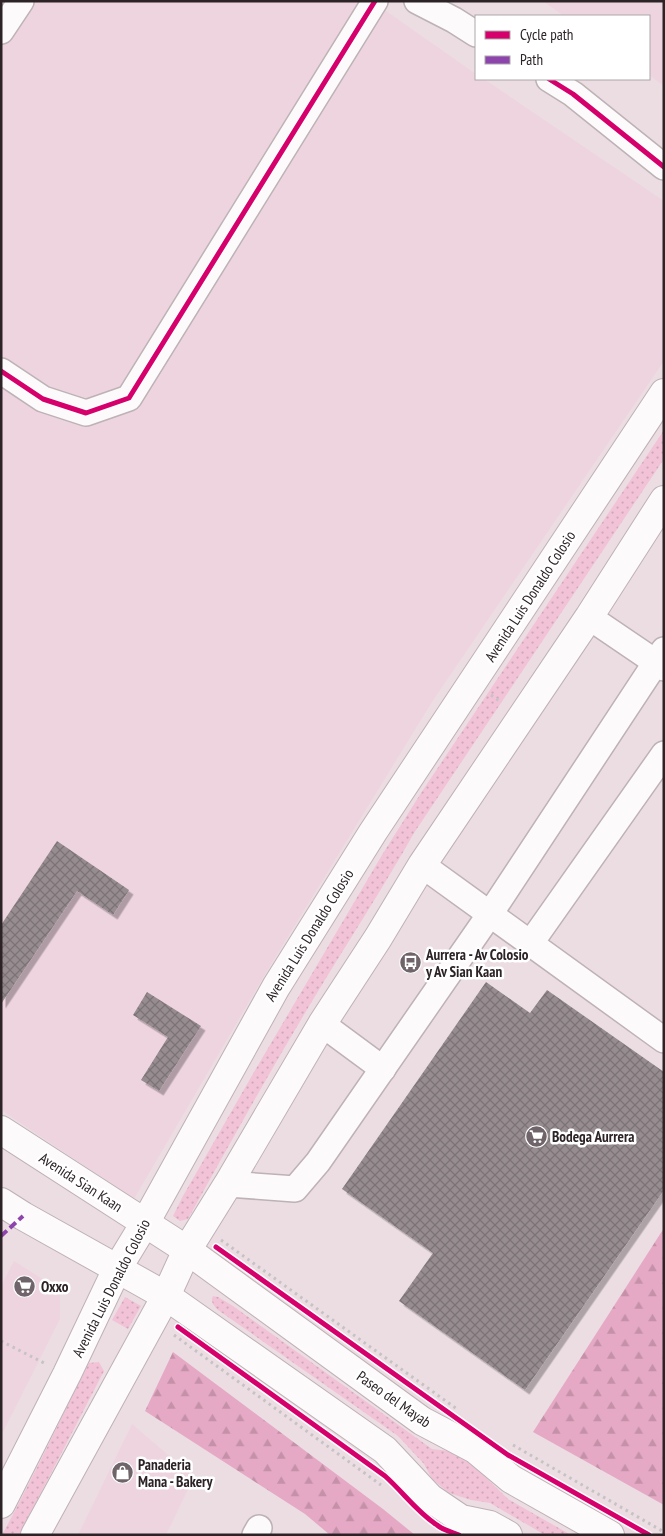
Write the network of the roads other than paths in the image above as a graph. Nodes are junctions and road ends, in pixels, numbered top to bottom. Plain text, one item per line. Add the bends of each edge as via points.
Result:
1 (21, 1) edge
2 (375, 1) edge
3 (417, 1) edge
4 (1, 31) edge
5 (475, 33) edge
6 (551, 80) edge
7 (664, 167) edge
8 (1, 371) edge
9 (664, 393) edge
10 (664, 500) edge
11 (589, 617) junction
12 (661, 660) edge
13 (664, 754) edge
14 (422, 865) junction
15 (490, 914) junction
16 (530, 944) junction
17 (322, 1024) junction
18 (664, 1040) edge
19 (383, 1069) junction
20 (3, 1134) edge
21 (228, 1184) junction
22 (1, 1202) edge
23 (145, 1223) junction
24 (187, 1250) junction
25 (117, 1270) junction
26 (166, 1296) junction
27 (1, 1504) edge
28 (35, 1535) edge
29 (508, 1535) edge
30 (610, 1535) edge

1 - 4 street
2 - 8 street via 129,398 86,413 43,399
3 - 5 street
6 - 7 street via 574,94
9 - 23 main road, Avenida Luis Donaldo Colosio via 353,864 276,987
10 - 11 main road
11 - 12 street
11 - 14 main road
12 - 15 street
13 - 16 street
14 - 15 street
14 - 17 main road
15 - 16 street
15 - 19 street
16 - 18 street
17 - 19 street
17 - 21 main road
19 - 21 street via 318,1162 294,1189
20 - 23 main road, Avenida Sian Kaan
21 - 24 main road
22 - 25 main road
23 - 24 main road, Avenida Sian Kaan
23 - 25 main road, Avenida Luis Donaldo Colosio
24 - 26 main road
24 - 30 main road, Paseo del Mayab via 422,1421 475,1449 511,1479
25 - 26 main road
25 - 27 main road, Avenida Luis Donaldo Colosio
26 - 28 main road
26 - 29 main road via 385,1450 430,1498 461,1519 490,1525

